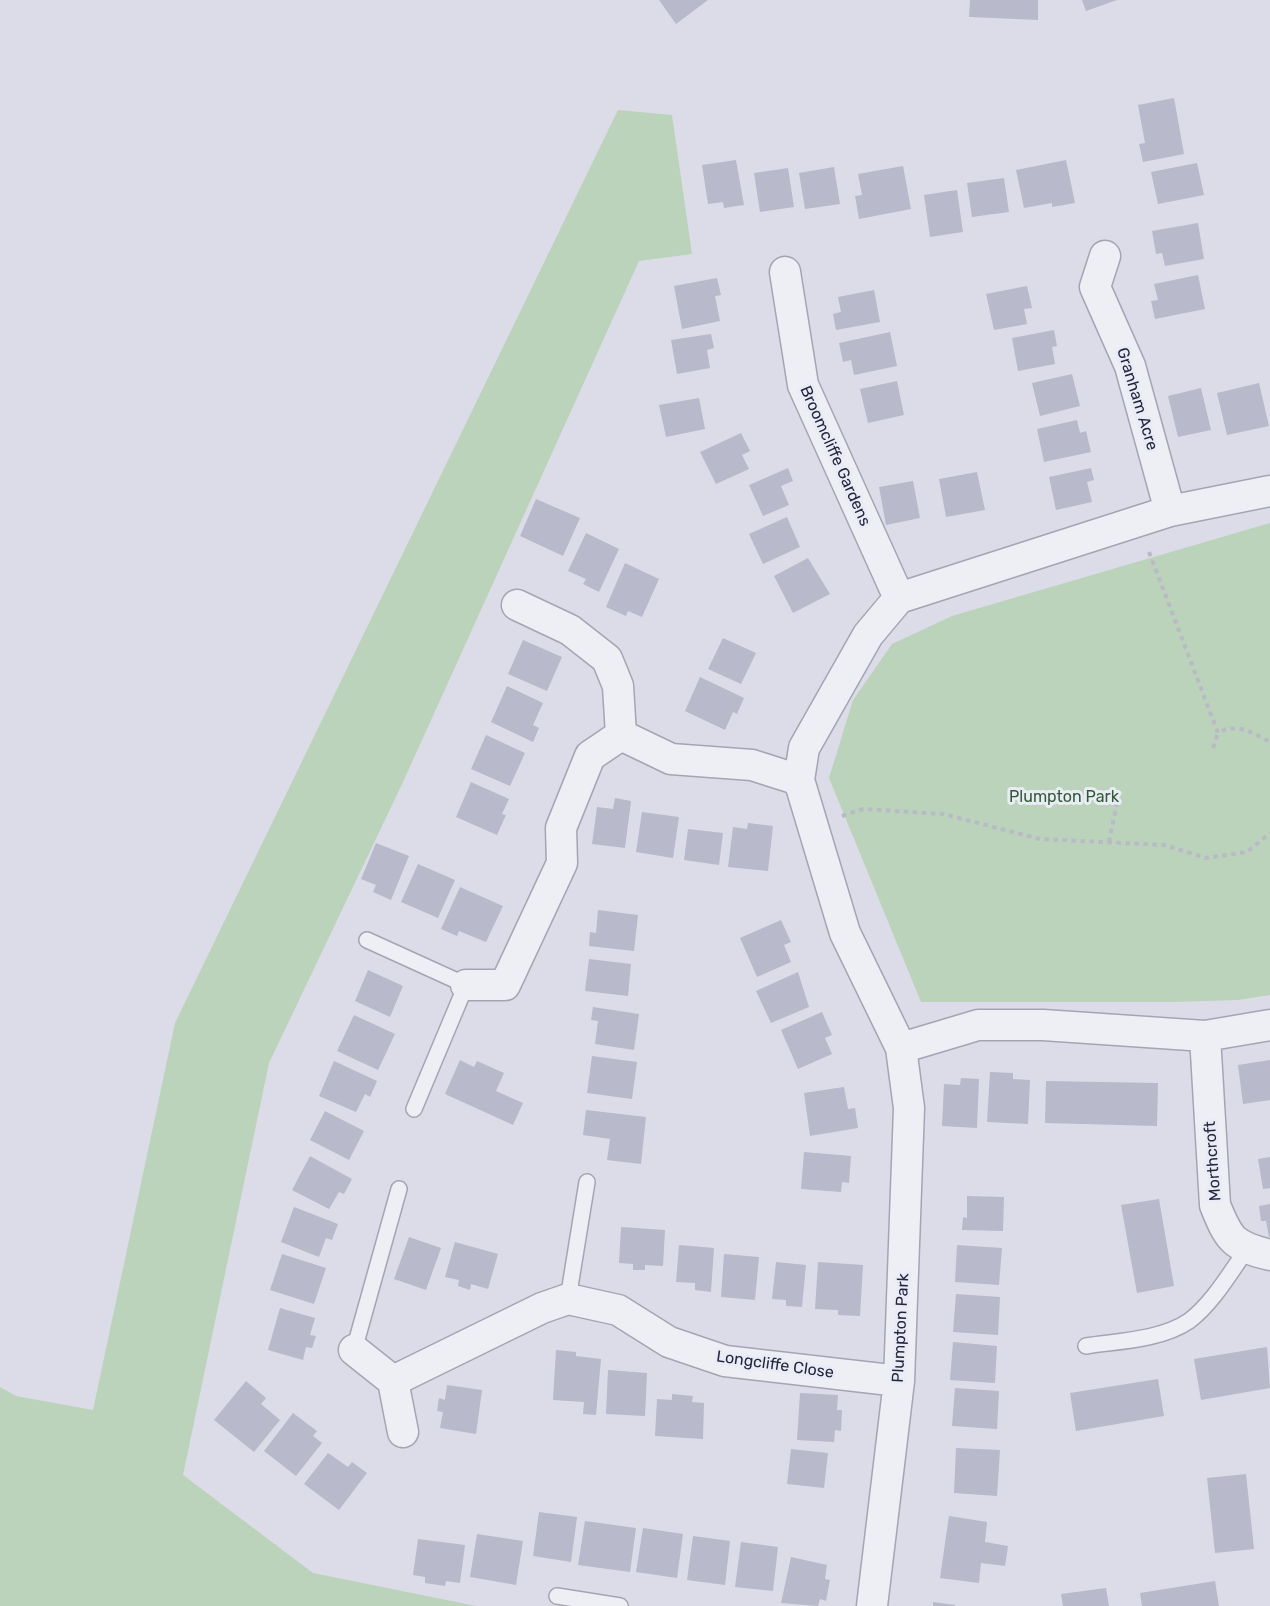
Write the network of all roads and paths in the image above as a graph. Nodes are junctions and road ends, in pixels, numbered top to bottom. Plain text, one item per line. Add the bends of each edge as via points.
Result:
1 (1105, 256) dead end
2 (785, 272) dead end
3 (1270, 491) edge
4 (1170, 512) junction
5 (1138, 524) junction
6 (899, 598) junction
7 (517, 605) dead end
8 (1218, 733) junction
9 (621, 735) junction
10 (1270, 742) edge
11 (1213, 748) dead end
12 (799, 780) junction
13 (1117, 803) dead end
14 (813, 825) junction
15 (1270, 833) edge
16 (1109, 842) junction
17 (367, 940) dead end
18 (466, 985) junction
19 (1270, 1025) edge
20 (1205, 1036) junction
21 (901, 1048) junction
22 (414, 1109) dead end
23 (586, 1182) dead end
24 (399, 1189) dead end
25 (1258, 1252) edge
26 (568, 1299) junction
27 (1086, 1346) dead end
28 (354, 1350) joint
29 (393, 1381) junction
30 (899, 1381) junction
31 (403, 1432) dead end
32 (557, 1596) dead end
33 (620, 1606) edge
34 (873, 1606) edge

1 - 4 street, Granham Acre via 1095,287 1130,366
2 - 6 street, Broomcliffe Gardens via 803,386
3 - 4 street
4 - 5 street
5 - 6 street
5 - 8 path
6 - 12 street, Plumpton Park via 868,635 839,683 804,747
7 - 9 street via 570,630 607,659 618,686
8 - 10 path via 1226,728 1249,730
8 - 11 path
9 - 12 street via 671,759 752,765
9 - 18 street via 590,756 561,828 562,863 505,985
12 - 14 street, Plumpton Park
13 - 16 path
14 - 16 path via 864,809 943,814 1040,839
14 - 21 street, Plumpton Park via 845,933
15 - 16 path via 1246,852 1206,858 1164,845
17 - 18 lane
18 - 22 lane
19 - 20 street
20 - 21 street via 1043,1025 978,1025
20 - 25 street, Morthcroft via 1215,1205 1223,1225 1239,1246
21 - 30 street, Plumpton Park via 909,1108
23 - 26 lane
24 - 28 lane
25 - 27 lane via 1189,1321 1141,1338
26 - 29 street
26 - 30 street, Longcliffe Close via 618,1310 669,1341 725,1361
28 - 29 street
29 - 31 street
30 - 34 street, Plumpton Park
32 - 33 lane

